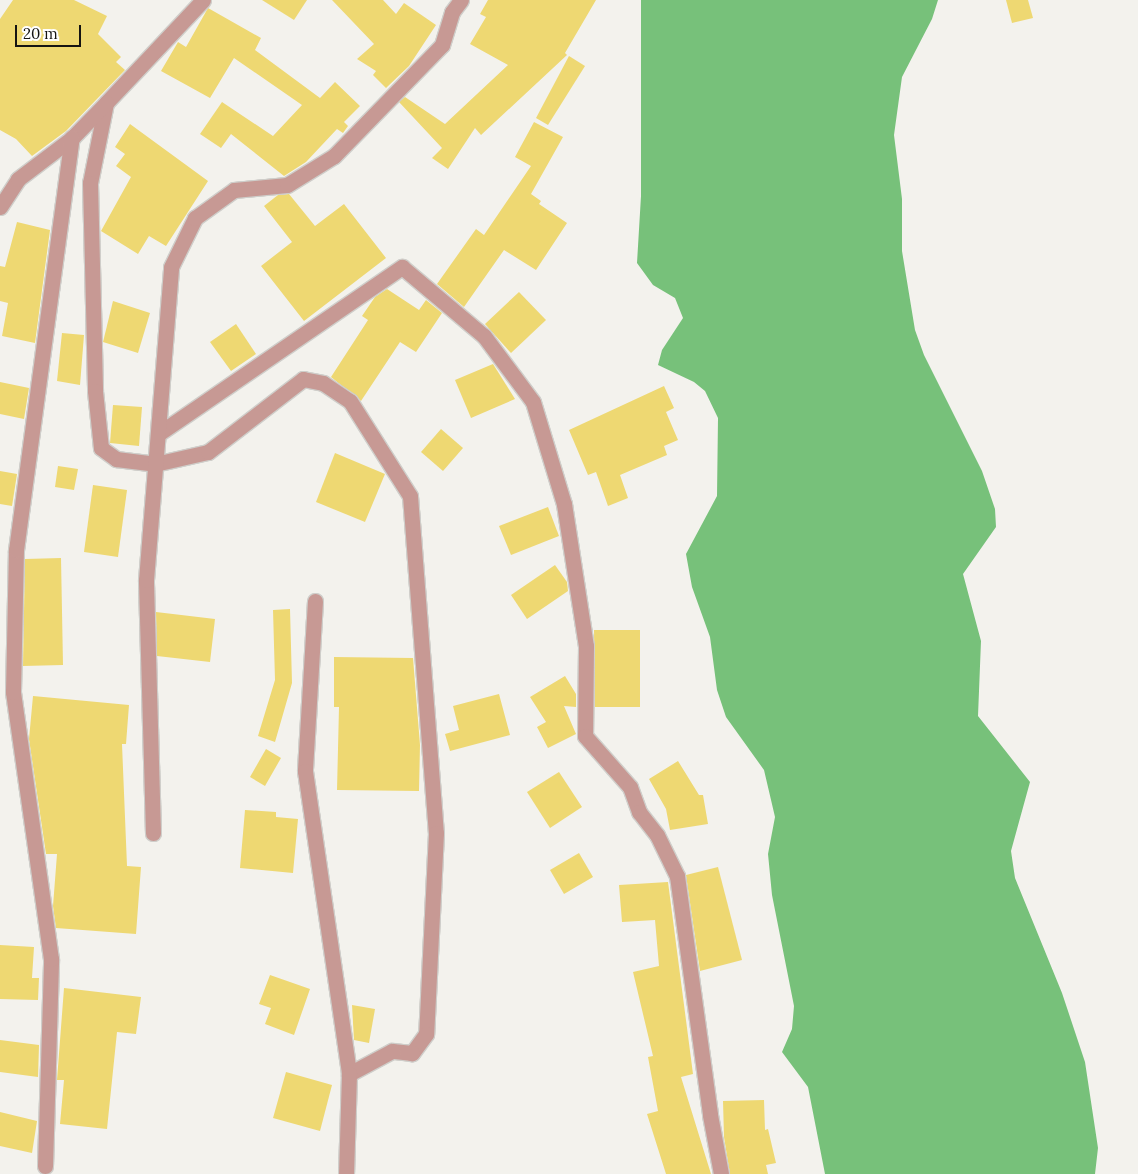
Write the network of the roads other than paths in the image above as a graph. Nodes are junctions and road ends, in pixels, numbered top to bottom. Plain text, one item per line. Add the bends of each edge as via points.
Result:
1 (203, 0) edge
2 (461, 0) edge
3 (106, 103) junction
4 (72, 138) junction
5 (0, 207) edge
6 (158, 434) junction
7 (155, 464) junction
8 (314, 601) dead end
9 (153, 833) dead end
10 (349, 1074) junction
11 (45, 1166) dead end
12 (346, 1174) edge
13 (721, 1174) edge

1 - 3 street
2 - 6 street via 452,12 442,45 334,156 287,185 234,190 196,218 171,266
3 - 4 street
3 - 7 street via 90,183 95,392 101,448 116,459
4 - 5 street via 18,179
4 - 11 street via 16,559 13,692 50,959
6 - 7 street
6 - 13 street via 402,267 484,336 534,402 564,504 586,646 585,736 630,787 639,812 657,835 677,876
7 - 9 street via 146,580
7 - 10 street via 208,452 303,379 323,383 350,401 410,496 436,833 426,1034 412,1052 392,1051
8 - 10 street via 305,771
10 - 12 street

